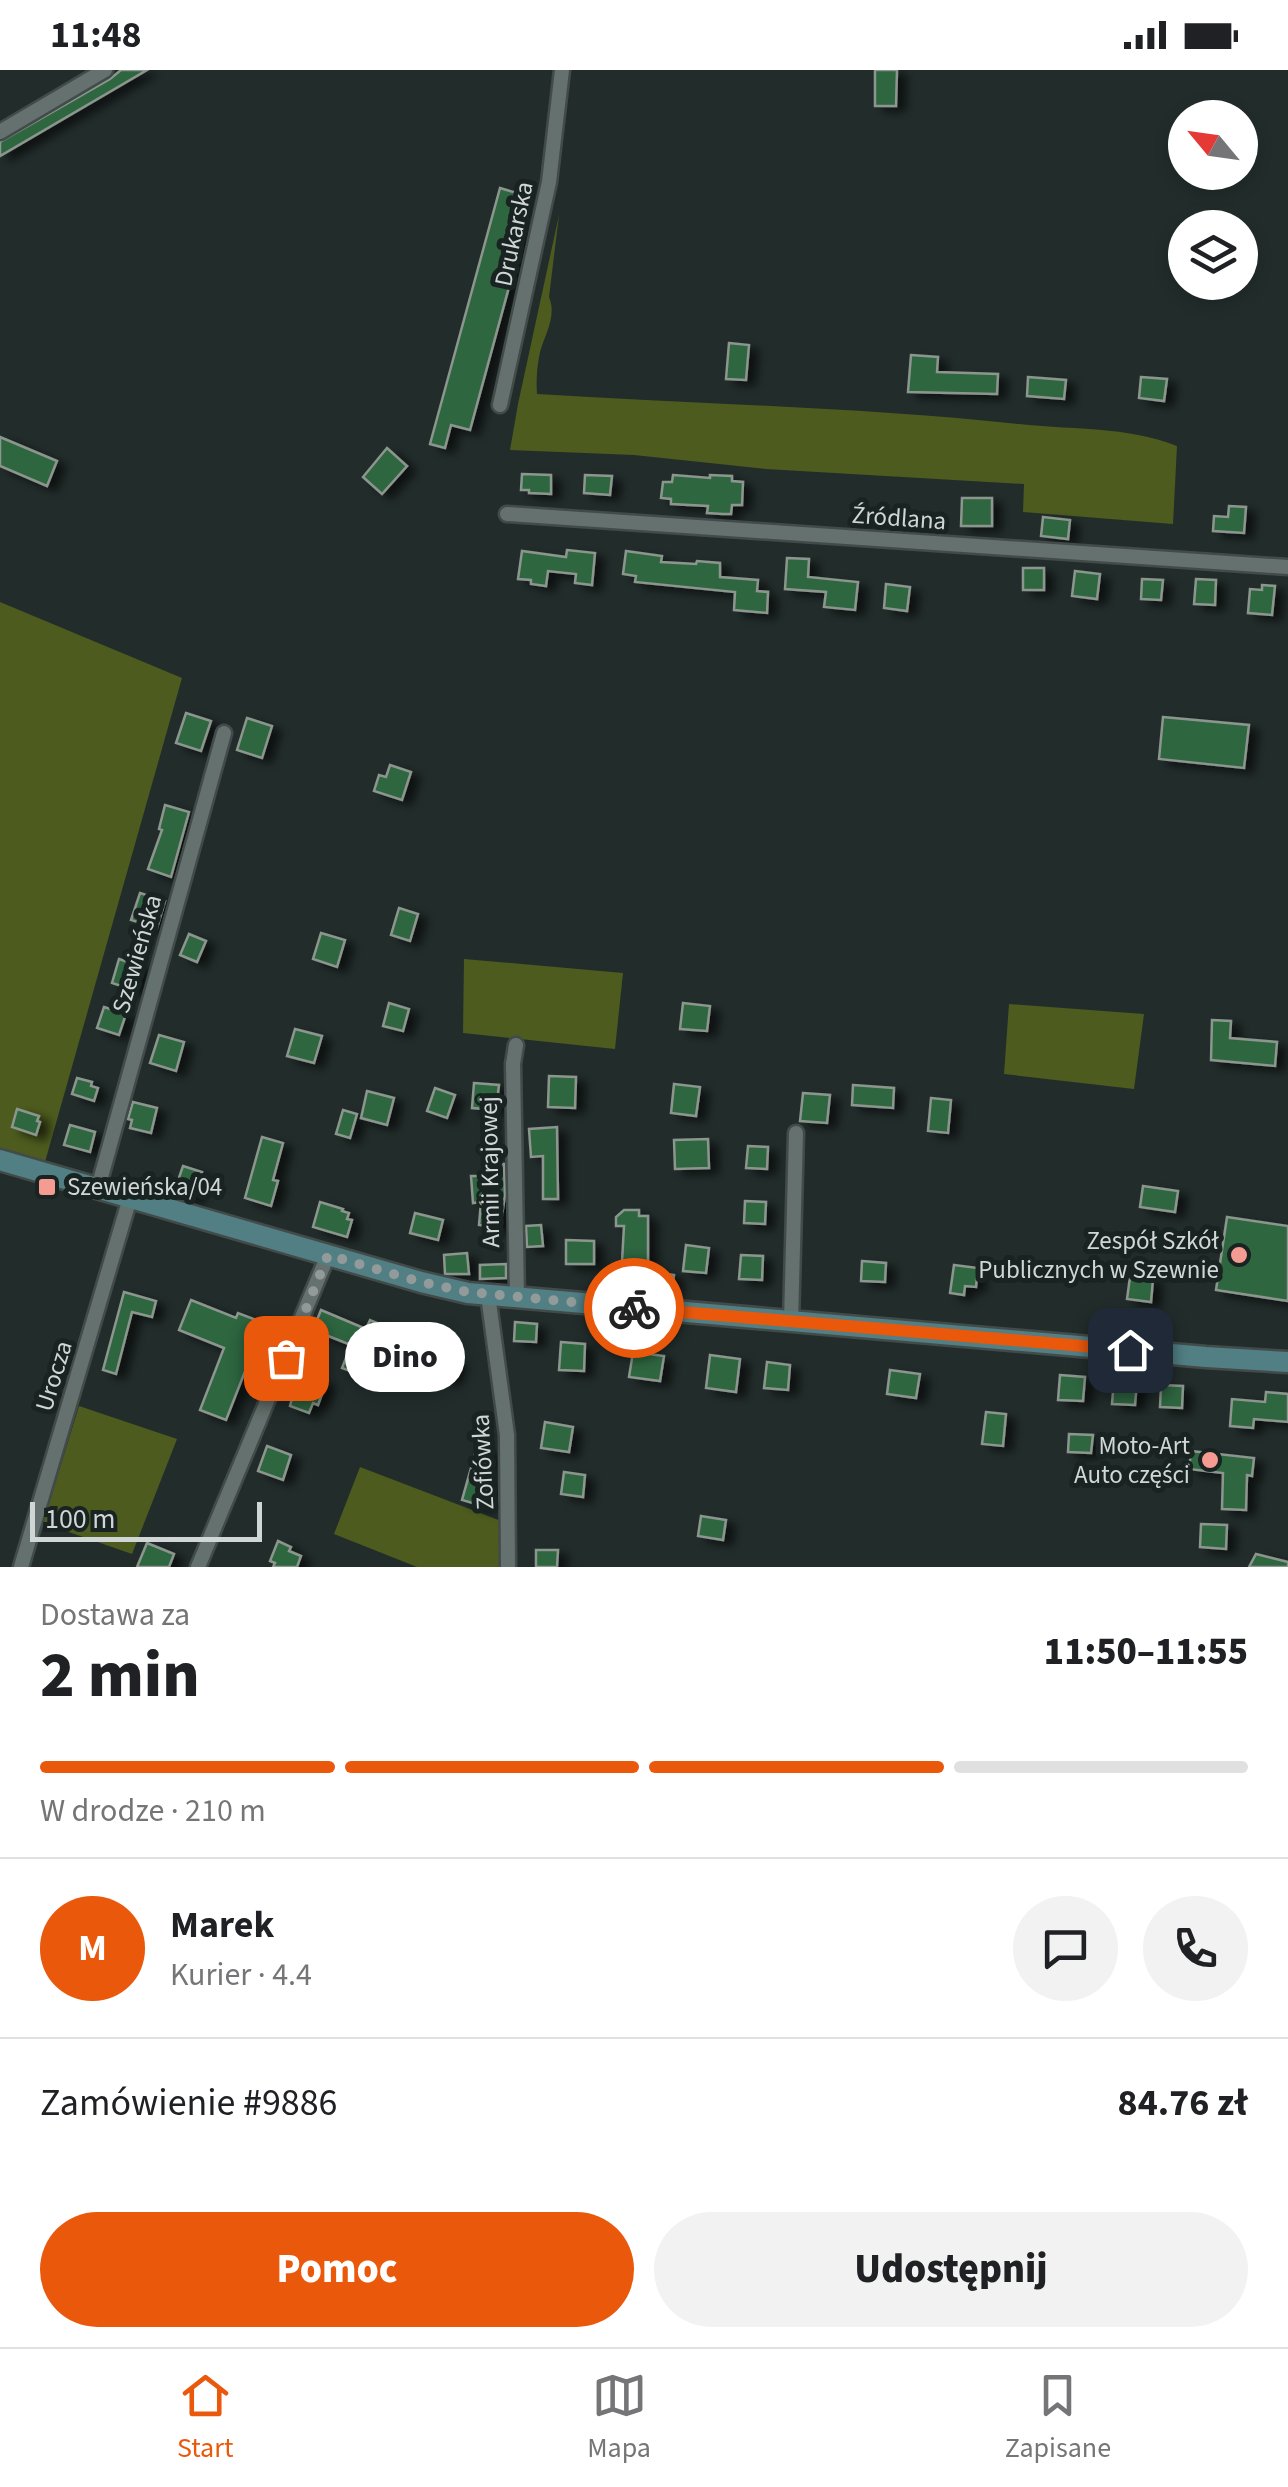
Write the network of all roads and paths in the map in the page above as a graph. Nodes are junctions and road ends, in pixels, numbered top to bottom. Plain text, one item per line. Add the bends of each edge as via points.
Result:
1 (105, 70) edge
2 (562, 70) edge
3 (0, 132) edge
4 (500, 406) dead end
5 (507, 514) dead end
6 (1288, 568) edge
7 (224, 733) dead end
8 (516, 1045) dead end
9 (796, 1134) dead end
10 (0, 1160) edge
11 (98, 1188) junction
12 (130, 1198) junction
13 (328, 1255) junction
14 (488, 1296) junction
15 (516, 1298) junction
16 (792, 1322) junction
17 (1288, 1362) edge
18 (203, 1565) edge
19 (21, 1567) edge
20 (508, 1567) edge

1 - 3 street
2 - 4 street, Drukarska via 548,182
5 - 6 street, Źródlana
7 - 11 street, Szewieńska
8 - 15 street, Armii Krajowej
9 - 16 street
10 - 11 street
11 - 12 street
12 - 13 street
12 - 19 street, Urocza
13 - 14 street
13 - 18 street
14 - 15 street
14 - 20 street, Zofiówka via 507,1434
15 - 16 street
16 - 17 street

